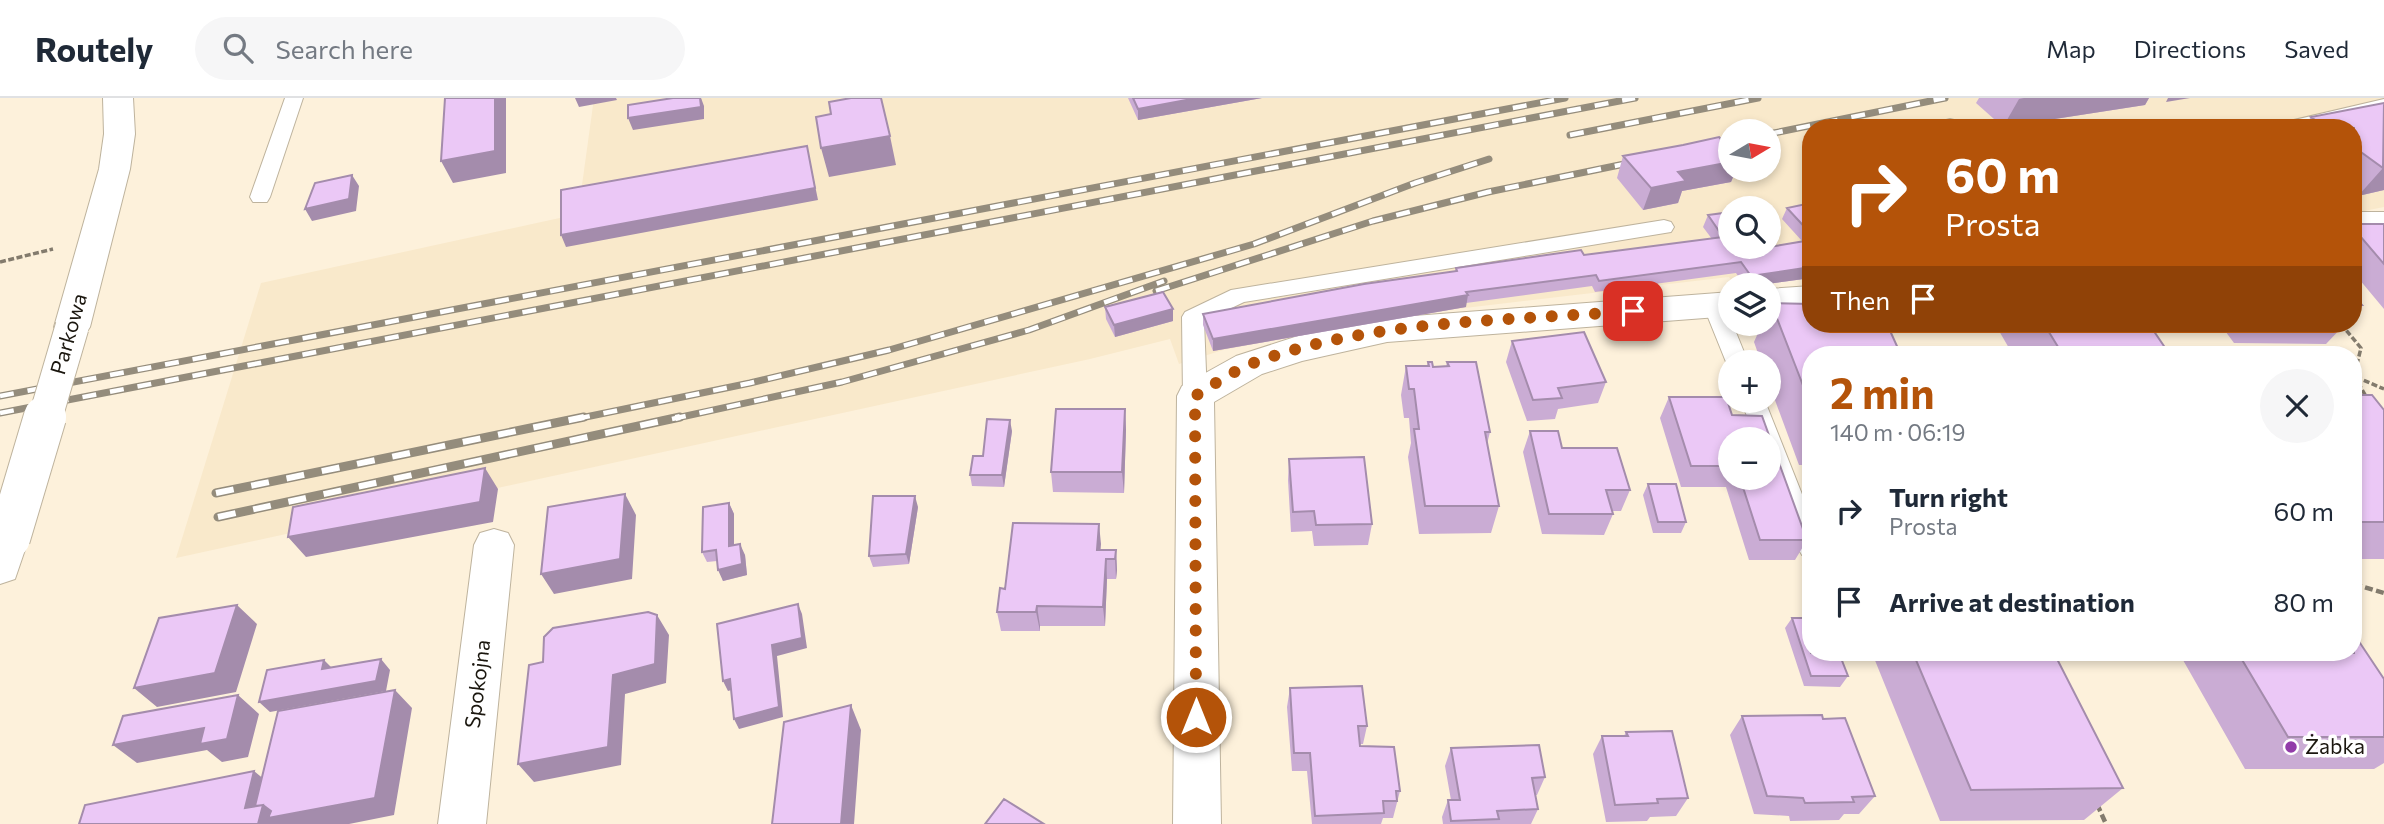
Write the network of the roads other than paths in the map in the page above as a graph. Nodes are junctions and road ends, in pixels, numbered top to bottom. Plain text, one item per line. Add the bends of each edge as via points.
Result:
1 (118, 98) edge
2 (294, 98) edge
3 (2384, 105) edge
4 (2323, 119) edge
5 (260, 197) dead end
6 (2363, 222) edge
7 (1664, 227) dead end
8 (2384, 247) edge
9 (1802, 299) edge
10 (1781, 300) edge
11 (1718, 305) edge
12 (1195, 396) junction
13 (1781, 472) edge
14 (1802, 525) edge
15 (494, 545) dead end
16 (4, 553) edge
17 (462, 824) edge
18 (1197, 824) edge

1 - 16 street, Parkowa, bridge via 120,133 110,189
2 - 5 lane
3 - 4 lane
6 - 8 lane
7 - 12 lane via 1239,295 1193,317
9 - 10 street
11 - 12 street via 1387,330 1249,365
12 - 18 street
13 - 14 lane
15 - 17 street, Spokojna

